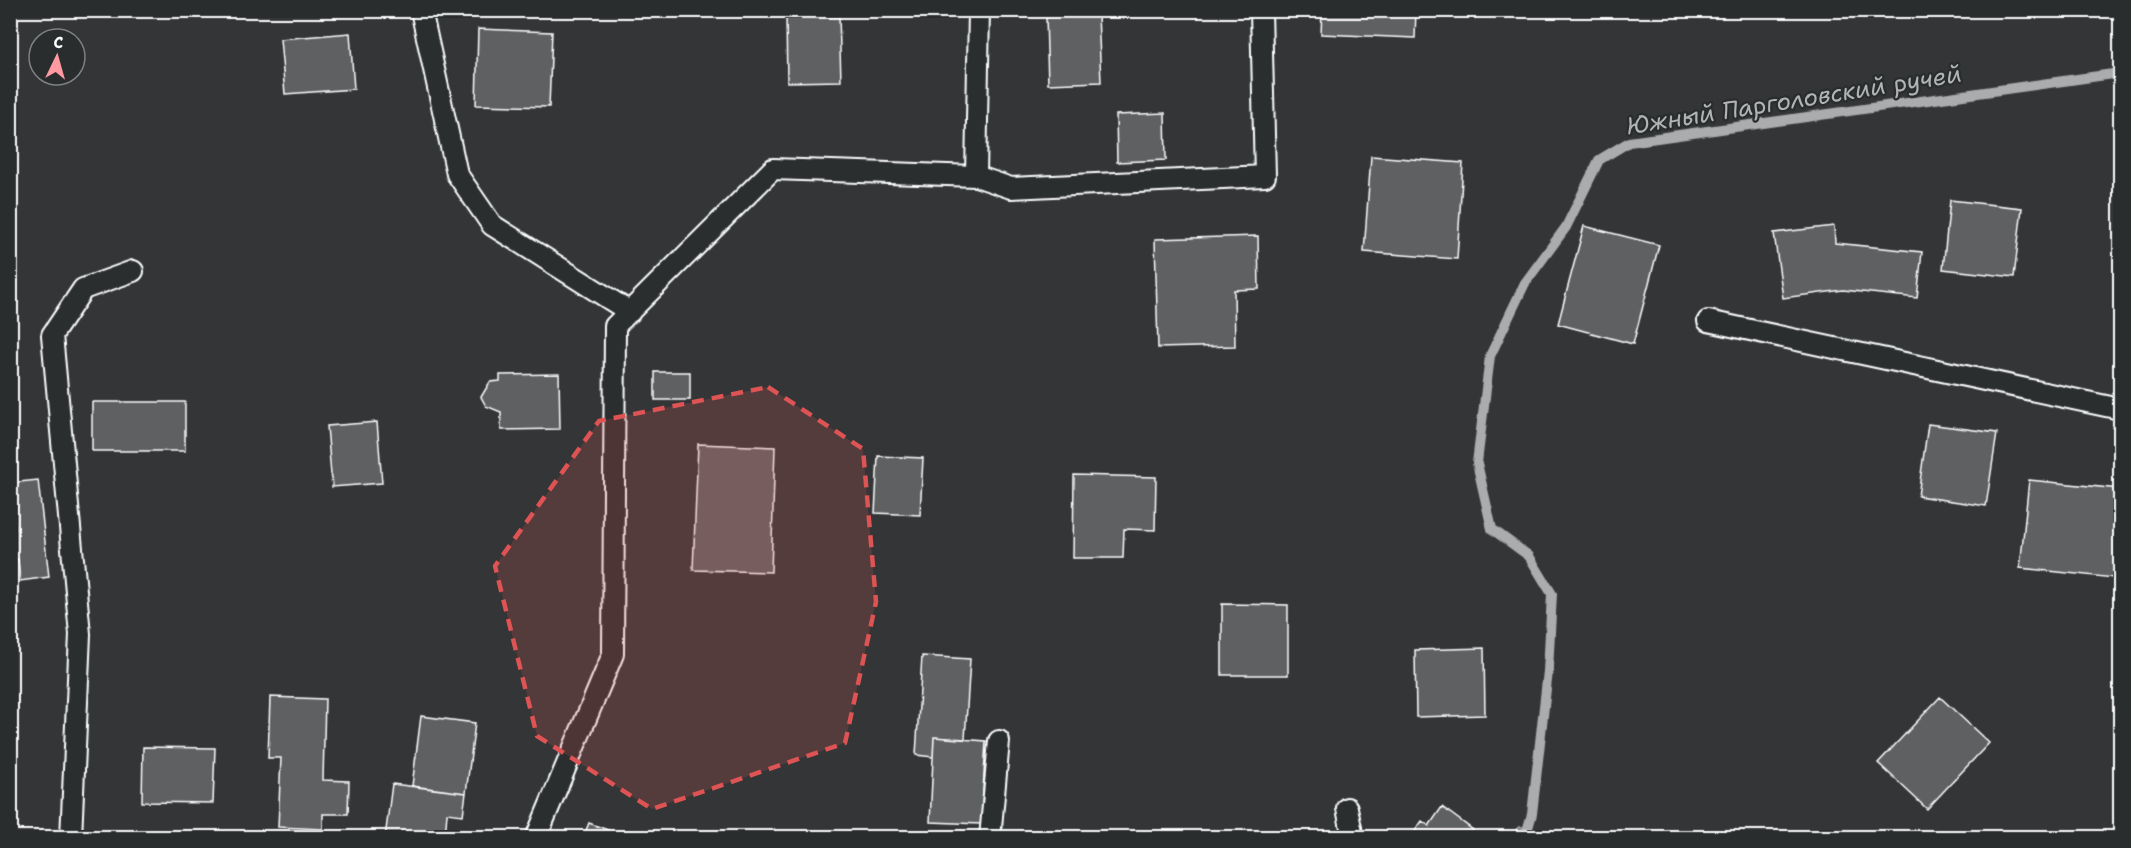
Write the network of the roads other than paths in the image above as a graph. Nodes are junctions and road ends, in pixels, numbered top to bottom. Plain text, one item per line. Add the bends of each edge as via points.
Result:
1 (421, 10) edge
2 (979, 10) edge
3 (1261, 10) edge
4 (976, 176) junction
5 (133, 271) dead end
6 (630, 312) junction
7 (1708, 321) dead end
8 (2121, 409) edge
9 (999, 741) dead end
10 (1347, 808) dead end
11 (72, 837) edge
12 (536, 837) edge
13 (990, 837) edge
14 (1353, 837) edge

1 - 6 lane via 457,174 492,225
2 - 4 lane
3 - 4 lane via 1265,176 1011,188
4 - 6 lane via 772,169
5 - 11 lane via 83,289 52,335 80,634
6 - 12 lane via 615,326 613,654
7 - 8 lane
9 - 13 lane
10 - 14 lane

